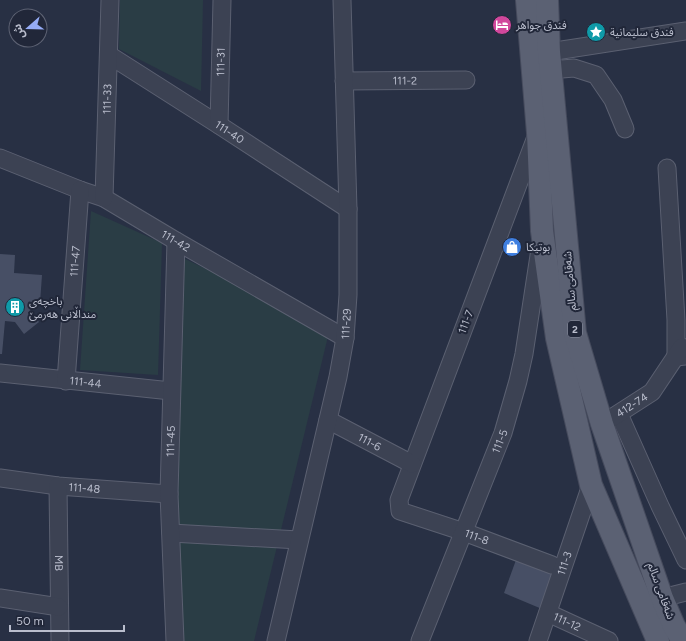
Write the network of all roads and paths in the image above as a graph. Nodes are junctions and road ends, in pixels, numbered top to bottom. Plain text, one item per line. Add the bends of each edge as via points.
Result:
1 (110, 0) edge
2 (222, 0) edge
3 (342, 0) edge
4 (528, 0) edge
5 (547, 0) edge
6 (686, 31) edge
7 (109, 56) junction
8 (549, 61) junction
9 (466, 80) dead end
10 (344, 81) junction
11 (219, 125) junction
12 (625, 129) dead end
13 (538, 133) junction
14 (0, 158) edge
15 (667, 168) dead end
16 (80, 190) junction
17 (104, 198) junction
18 (348, 209) junction
19 (542, 231) junction
20 (176, 241) junction
21 (345, 338) junction
22 (686, 342) edge
23 (681, 356) edge
24 (0, 373) edge
25 (66, 381) junction
26 (171, 391) junction
27 (610, 419) junction
28 (328, 420) junction
29 (412, 464) junction
30 (0, 478) edge
31 (58, 486) junction
32 (591, 486) junction
33 (169, 494) junction
34 (400, 511) joint
35 (464, 532) junction
36 (171, 533) junction
37 (299, 540) junction
38 (686, 560) edge
39 (552, 565) dead end
40 (686, 592) edge
41 (0, 598) edge
42 (662, 598) junction
43 (59, 607) junction
44 (548, 613) junction
45 (60, 641) edge
46 (175, 641) edge
47 (276, 641) edge
48 (420, 641) edge
49 (538, 641) edge
50 (608, 641) edge
51 (658, 641) edge
52 (682, 641) edge

1 - 7 street, 111-33
2 - 11 street, 111-31
3 - 10 street, 111-29
4 - 13 main road, شەقامی سالم / 2
5 - 8 main road, شەقامی سالم / 2
6 - 8 street
7 - 11 street, 111-40
7 - 17 street, 111-33
8 - 12 street via 596,75 613,100
8 - 27 main road, شەقامی سالم / 2 via 575,333
9 - 10 street, 111-2
10 - 18 street, 111-29
11 - 18 street, 111-40
13 - 19 main road, شەقامی سالم / 2
13 - 29 street, 111-7
14 - 16 street, 111-42
15 - 23 street via 676,320
16 - 17 street, 111-42
16 - 25 street, 111-47
17 - 20 street, 111-42
18 - 21 street, 111-29
19 - 32 main road, شەقامی سالم / 2 via 557,338
19 - 35 street, 111-5 via 518,381 503,433
20 - 21 street, 111-42
20 - 26 street, 111-45
21 - 28 street, 111-29
22 - 23 street, 412-74
23 - 27 street, 412-74 via 652,392
24 - 25 street, 111-44
25 - 26 street, 111-44
26 - 33 street, 111-45
27 - 38 street via 660,506
27 - 42 main road, شەقامی سالم / 2
28 - 29 street, 111-6
28 - 37 street, 111-29
29 - 34 street, 111-7 via 399,500
30 - 31 street, 111-48
31 - 33 street, 111-48
31 - 43 street, MB
32 - 44 street, 111-3
32 - 51 main road, شەقامی سالم / 2
33 - 36 street, 111-45
34 - 35 street, 111-8
35 - 39 street, 111-8
35 - 48 street, 111-5
36 - 37 street
36 - 46 street, 111-45
37 - 47 street, 111-29
40 - 42 street
41 - 43 street
42 - 52 main road, شەقامی سالم / 2
43 - 45 street, MB
44 - 49 street, 111-3
44 - 50 street, 111-12

